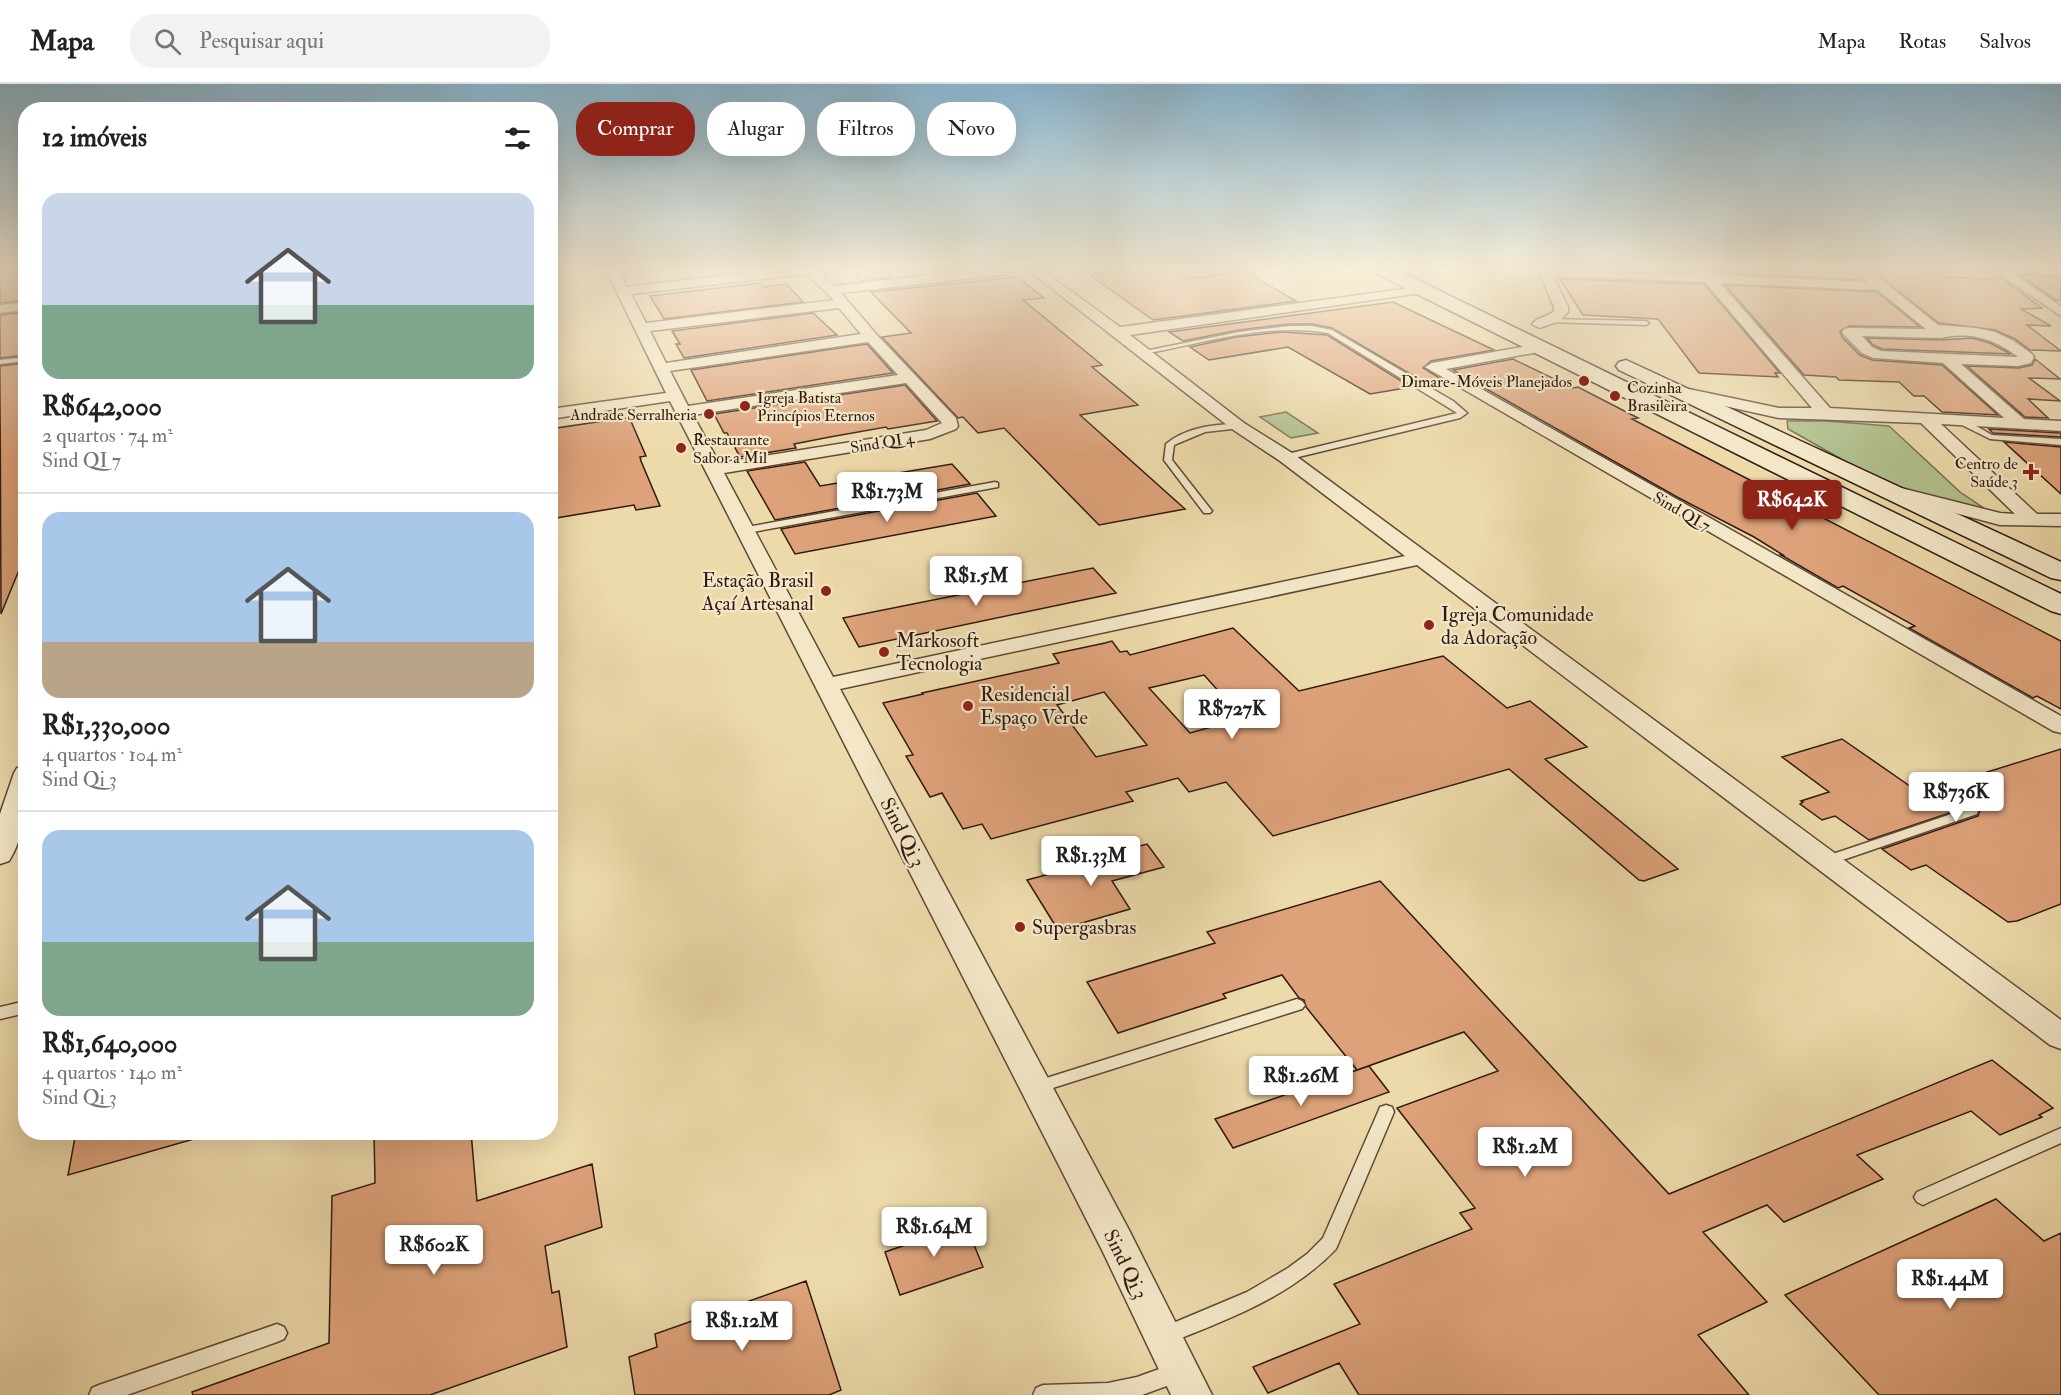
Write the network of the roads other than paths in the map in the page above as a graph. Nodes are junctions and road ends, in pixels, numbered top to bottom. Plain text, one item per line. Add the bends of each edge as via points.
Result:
1 (643, 331) edge
2 (866, 331) edge
3 (1123, 331) edge
4 (1268, 331) edge
5 (1330, 331) edge
6 (1506, 331) edge
7 (1545, 331) junction
8 (1754, 331) edge
9 (1118, 332) joint
10 (1944, 332) joint
11 (871, 337) junction
12 (1575, 341) dead end
13 (1144, 352) junction
14 (1608, 357) dead end
15 (1947, 359) junction
16 (18, 360) edge
17 (0, 362) edge
18 (660, 368) junction
19 (909, 378) junction
20 (1684, 393) junction
21 (679, 404) junction
22 (558, 413) edge
23 (1779, 413) junction
24 (1825, 413) junction
25 (1926, 419) junction
26 (1961, 421) junction
27 (2019, 423) junction
28 (1238, 426) junction
29 (2061, 426) edge
30 (1779, 438) junction
31 (2061, 442) edge
32 (1286, 457) junction
33 (714, 470) junction
34 (995, 485) dead end
35 (1887, 489) junction
36 (1207, 511) dead end
37 (2030, 518) junction
38 (2000, 519) junction
39 (2061, 520) edge
40 (747, 531) junction
41 (1422, 558) junction
42 (2032, 559) junction
43 (2061, 572) edge
44 (2061, 605) edge
45 (827, 685) junction
46 (2061, 726) edge
47 (18, 798) edge
48 (1972, 812) dead end
49 (0, 855) edge
50 (1826, 861) junction
51 (1297, 1005) dead end
52 (18, 1009) edge
53 (0, 1013) edge
54 (2061, 1037) edge
55 (1036, 1088) junction
56 (1386, 1112) dead end
57 (2061, 1135) edge
58 (1923, 1197) dead end
59 (277, 1333) dead end
60 (1162, 1337) junction
61 (1180, 1372) junction
62 (99, 1395) edge
63 (1043, 1395) edge
64 (1192, 1395) edge

1 - 18 street, Sind Qi 3
2 - 11 street, Sind QI 4
3 - 9 street
4 - 13 lane
5 - 32 lane via 1463,413
6 - 7 main road via 1518,337
7 - 12 main road
7 - 44 main road
7 - 46 street, Sind QI 7 via 1432,367
8 - 24 street
9 - 13 street
10 - 15 street via 1977,332 1996,337 2027,357 2018,362
10 - 15 street via 1849,332 1878,355
11 - 18 street
11 - 19 street, Sind QI 4
13 - 28 street
14 - 20 main road
15 - 27 street
16 - 17 lane
18 - 21 street, Sind Qi 3
19 - 21 street
19 - 33 street, Sind QI 4 via 950,421 945,430
20 - 23 street
20 - 30 main road
21 - 22 street
21 - 33 street, Sind Qi 3
23 - 24 street
23 - 30 street via 1773,422
24 - 25 street
25 - 26 street
25 - 37 street
26 - 27 street
26 - 31 lane via 1990,437
27 - 29 street
28 - 32 street
28 - 36 lane via 1213,426 1170,444 1168,459
30 - 35 main road
32 - 41 street
33 - 40 street, Sind Qi 3
34 - 40 lane
35 - 38 street
35 - 42 main road
37 - 38 street
37 - 39 street
38 - 42 street
40 - 45 street, Sind Qi 3
41 - 45 street
41 - 50 street
42 - 43 main road
45 - 55 street, Sind Qi 3
47 - 49 street
48 - 50 lane
50 - 54 street
51 - 55 lane
52 - 53 lane
55 - 60 street, Sind Qi 3
56 - 60 lane via 1330,1243 1316,1260 1263,1293
57 - 58 lane
59 - 62 lane
60 - 61 street, Sind Qi 3
61 - 63 lane via 1108,1393
61 - 64 street, Sind Qi 3

